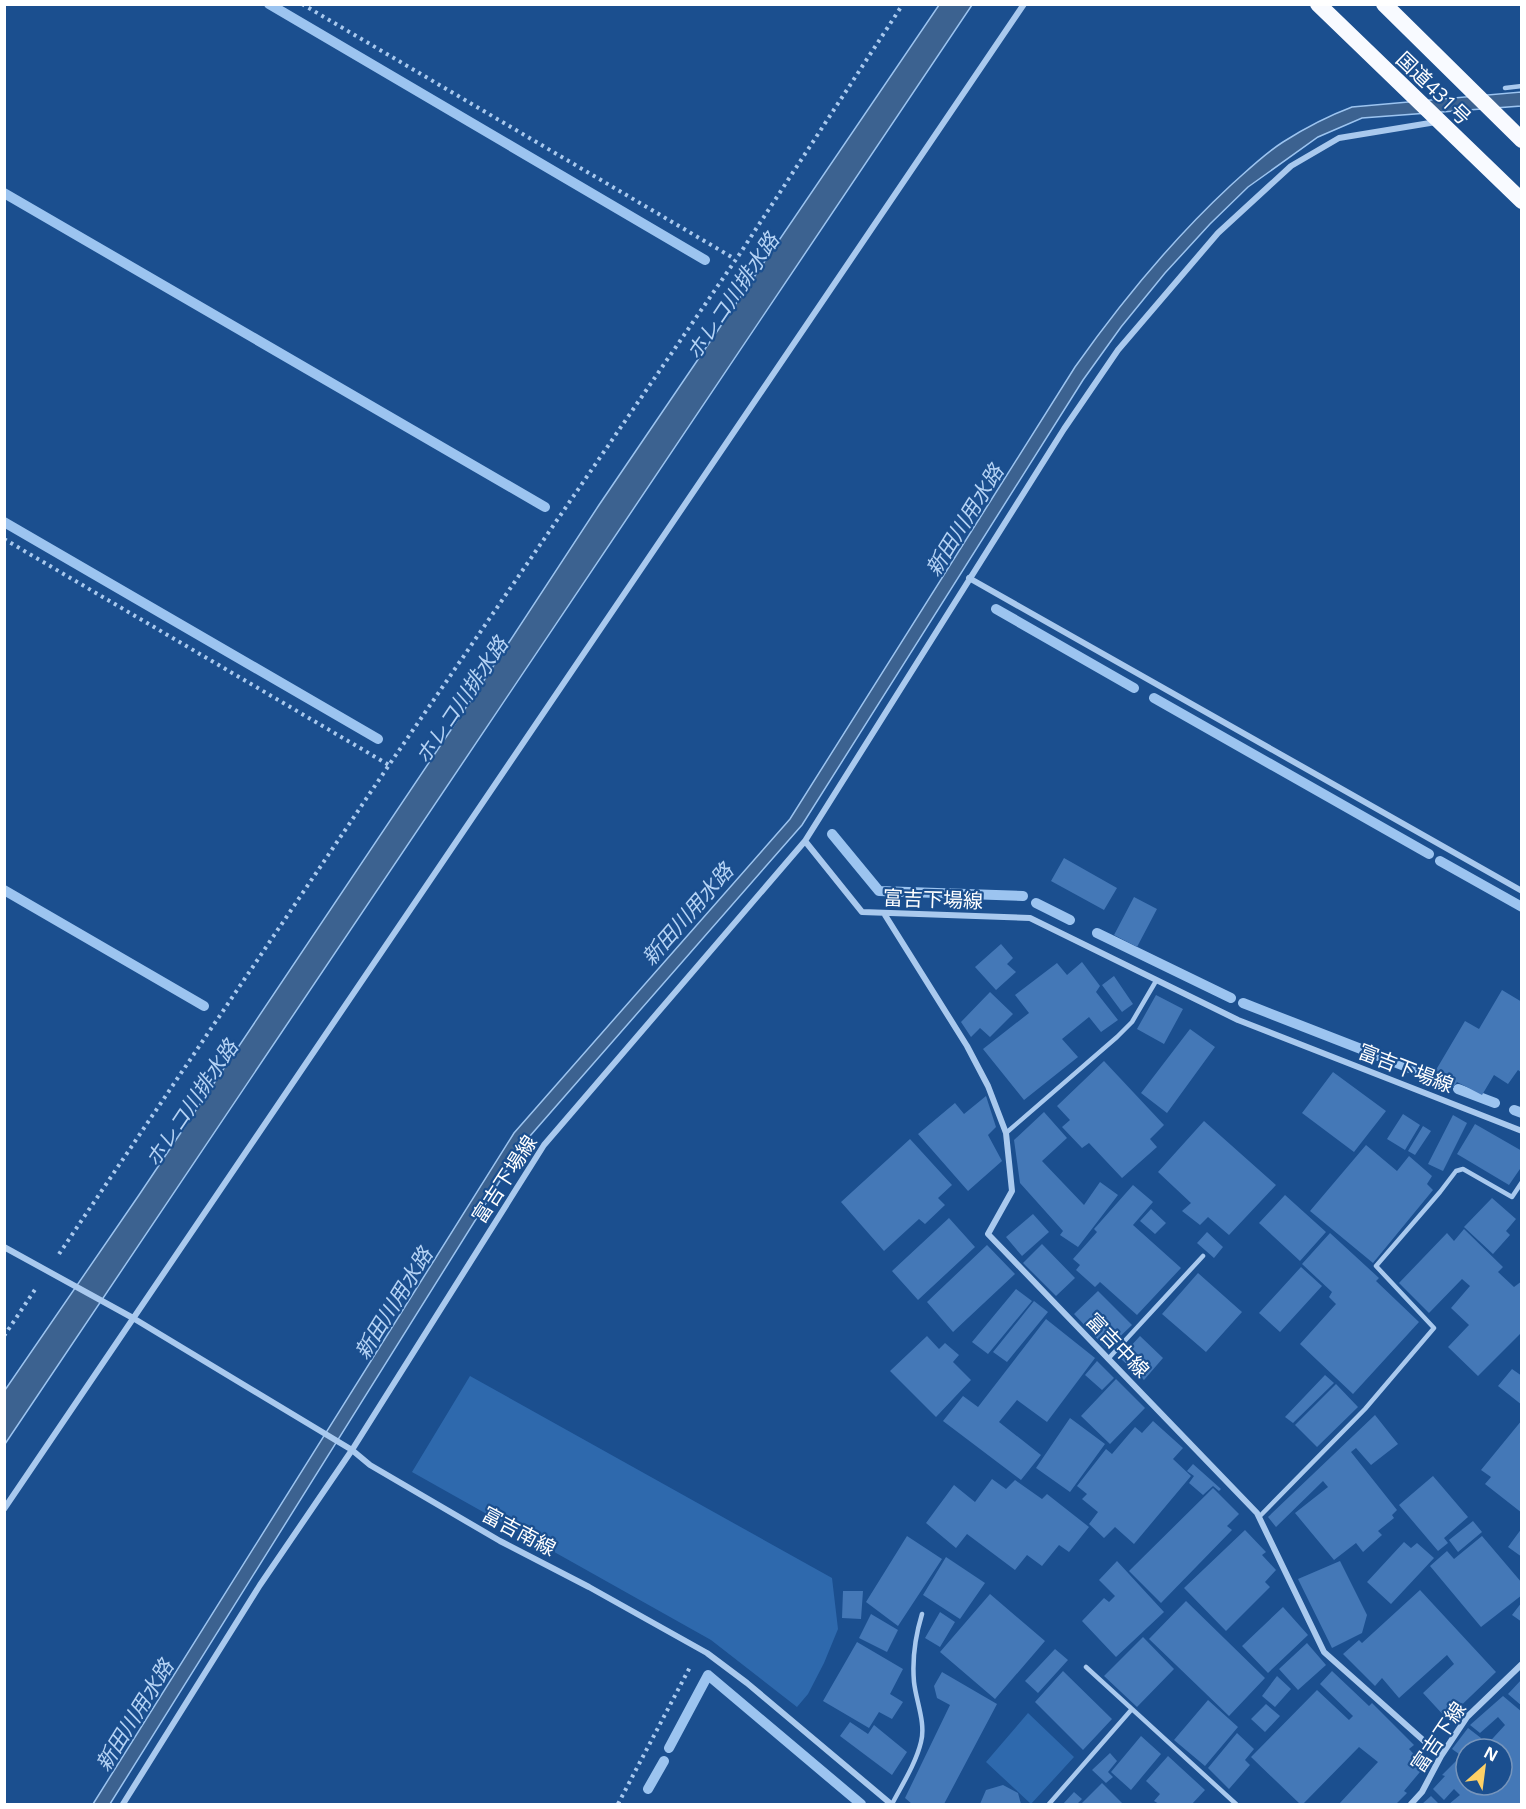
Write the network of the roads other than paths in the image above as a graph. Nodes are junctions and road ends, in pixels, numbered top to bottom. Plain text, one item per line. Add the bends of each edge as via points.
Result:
1 (1024, 4) edge
2 (1317, 4) edge
3 (1384, 4) edge
4 (1521, 86) edge
5 (1505, 88) dead end
6 (1438, 122) junction
7 (1521, 140) edge
8 (1521, 201) edge
9 (969, 578) junction
10 (805, 841) junction
11 (1521, 891) edge
12 (885, 915) junction
13 (1156, 981) junction
14 (1521, 1131) edge
15 (1006, 1133) junction
16 (1521, 1182) edge
17 (4, 1247) edge
18 (1203, 1256) dead end
19 (133, 1318) junction
20 (1108, 1359) junction
21 (352, 1450) junction
22 (4, 1509) edge
23 (1259, 1517) junction
24 (922, 1614) dead end
25 (1521, 1664) edge
26 (1086, 1667) dead end
27 (1132, 1710) junction
28 (1441, 1756) junction
29 (123, 1804) edge
30 (891, 1804) edge
31 (1049, 1804) edge
32 (1236, 1804) edge
33 (1411, 1804) edge

1 - 19 street
2 - 6 highway, 国道431号
3 - 7 highway, 国道431号
4 - 5 lane
6 - 8 highway, 国道431号
6 - 9 street via 1339,138 1291,166 1218,233 1118,350
9 - 10 street
9 - 11 street
10 - 12 street, 富吉下場線 via 862,912
10 - 21 street, 富吉下場線 via 544,1145
12 - 13 street, 富吉下場線 via 1030,918
12 - 15 street, 富吉中線 via 967,1046
13 - 14 street, 富吉下場線 via 1238,1020
13 - 15 lane via 1132,1022
15 - 20 street, 富吉中線 via 1012,1191 988,1234
16 - 23 lane via 1512,1197 1464,1169 1455,1171 1376,1266 1434,1328 1365,1409
17 - 19 street, 富吉南線
18 - 20 lane
19 - 21 street, 富吉南線
19 - 22 street
20 - 23 street, 富吉中線
21 - 29 street, 富吉下場線 via 260,1585
21 - 30 street, 富吉南線 via 370,1465 500,1541 699,1650 747,1683
23 - 28 street, 富吉中線 via 1324,1652
24 - 30 lane via 913,1660 923,1730 921,1743
25 - 28 street, 富吉下線 via 1467,1718
26 - 27 lane
27 - 31 lane
27 - 32 lane
28 - 33 street, 富吉下線

